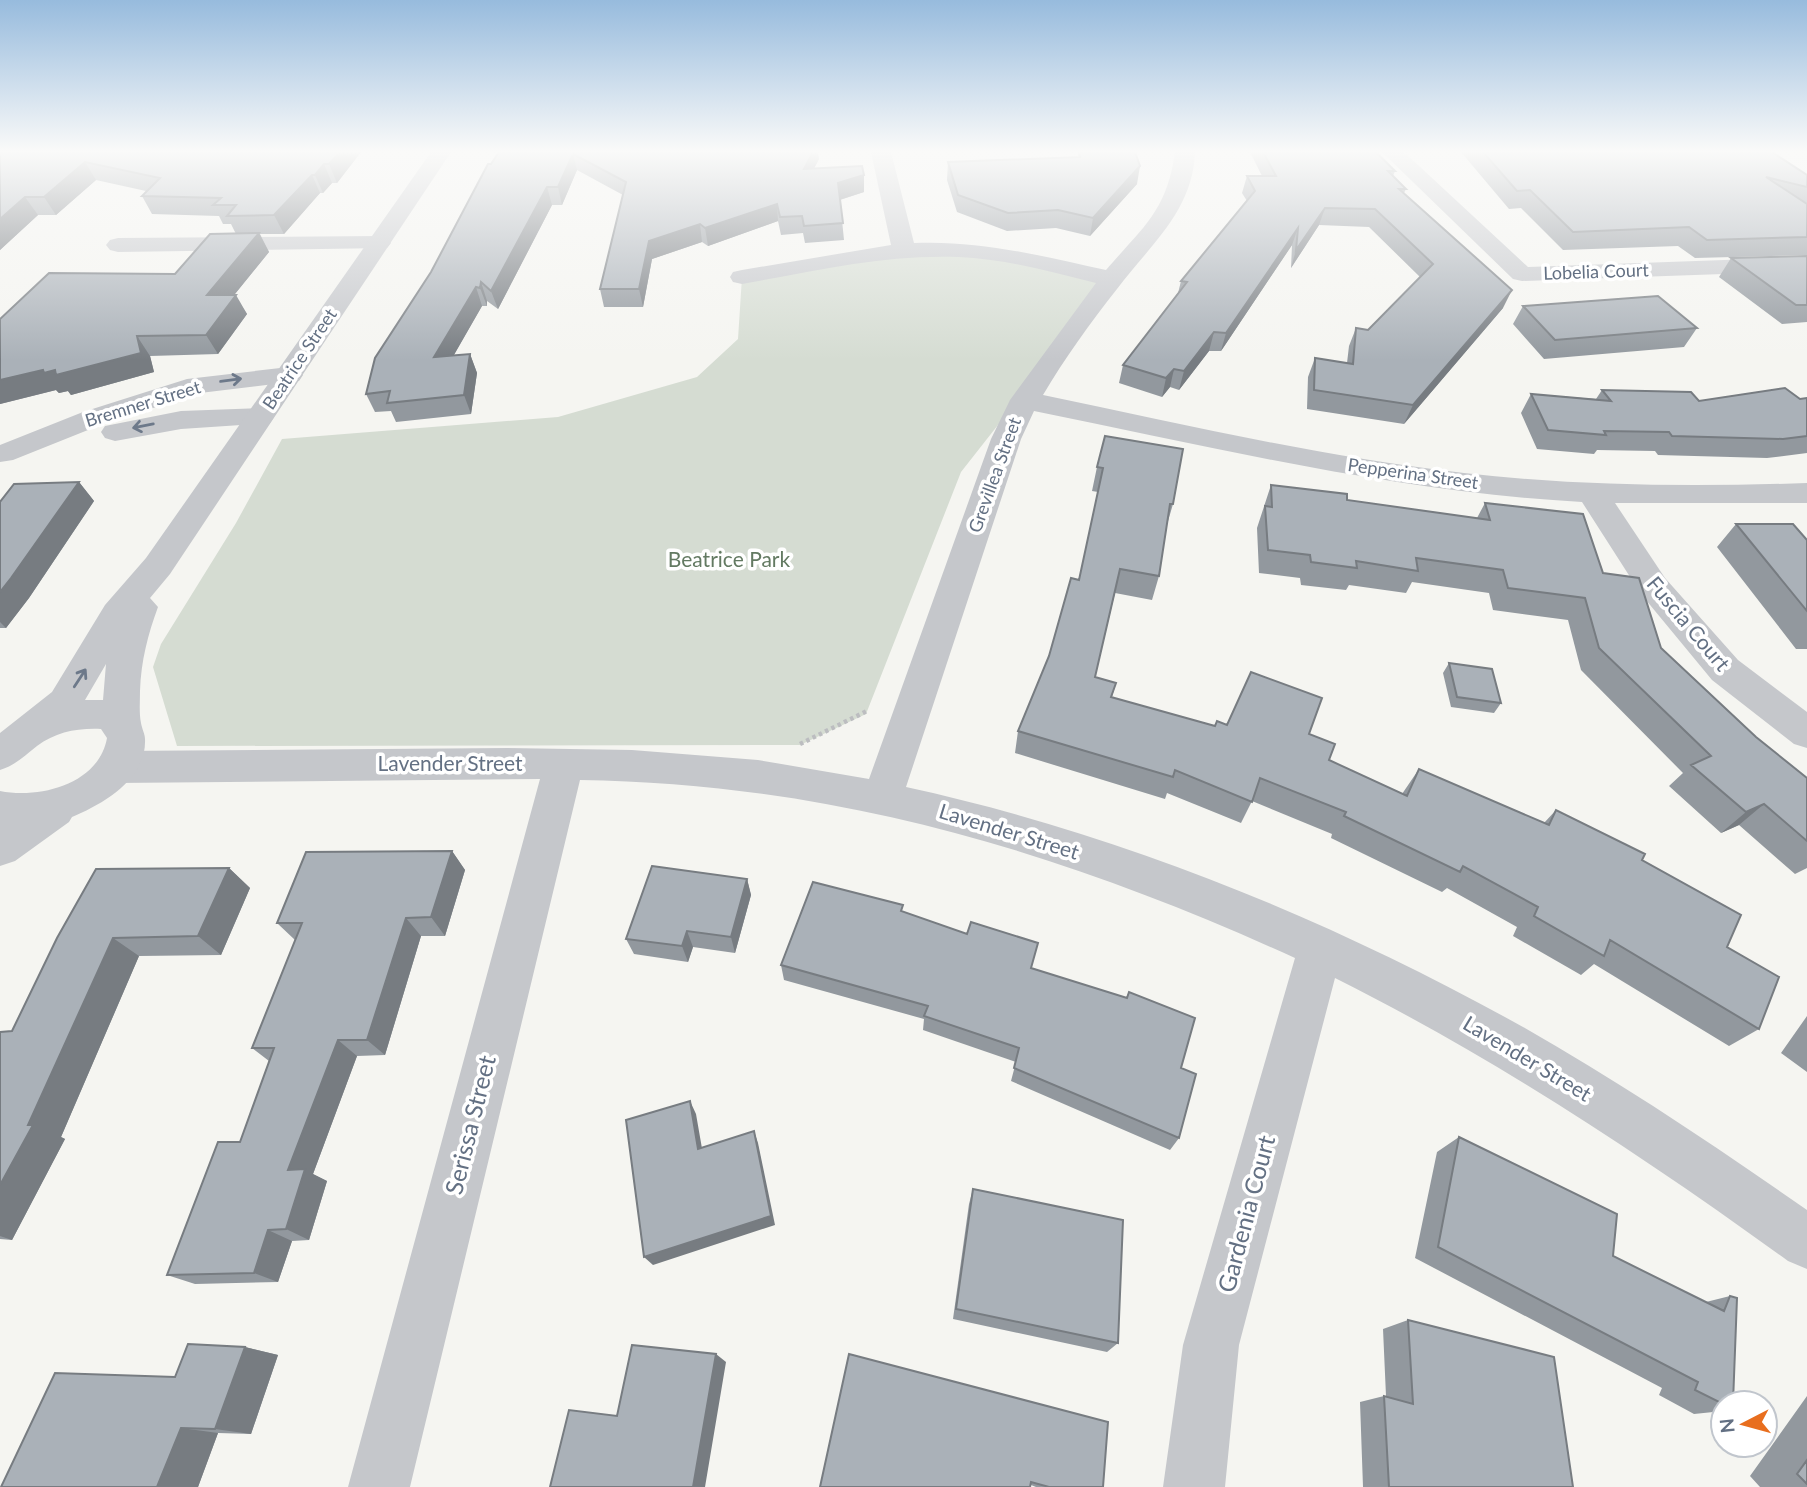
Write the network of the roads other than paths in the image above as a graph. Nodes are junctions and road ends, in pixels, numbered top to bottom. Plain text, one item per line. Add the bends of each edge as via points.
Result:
1 (394, 221) edge
2 (897, 221) edge
3 (1163, 221) edge
4 (1466, 221) edge
5 (379, 243) junction
6 (118, 245) dead end
7 (904, 251) junction
8 (1807, 264) edge
9 (742, 277) dead end
10 (1111, 279) junction
11 (289, 374) junction
12 (1024, 400) junction
13 (260, 417) junction
14 (2, 454) edge
15 (1592, 493) junction
16 (1807, 493) edge
17 (158, 566) junction
18 (122, 726) junction
19 (35, 728) junction
20 (1807, 733) edge
21 (0, 755) edge
22 (564, 764) junction
23 (115, 766) junction
24 (883, 796) junction
25 (69, 802) junction
26 (0, 808) edge
27 (0, 848) edge
28 (1321, 946) junction
29 (1807, 1242) edge
30 (379, 1487) edge
31 (1194, 1487) edge

1 - 5 street, Beatrice Street
2 - 7 street
3 - 10 street, Grevillea Street
4 - 8 street, Lobelia Court via 1522,274
5 - 6 street
5 - 11 street, Beatrice Street
7 - 9 street
7 - 10 street via 994,254
10 - 12 street, Grevillea Street
11 - 13 street, Beatrice Street
14 -> 11 street, Bremner Street via 93,418 197,385
12 - 15 street, Pepperina Street via 1415,476
12 - 24 street, Grevillea Street via 1006,439
13 -> 14 street, Bremner Street via 162,423
13 - 17 street, Beatrice Street
15 - 16 street, Pepperina Street
15 - 20 street, Fuscia Court via 1653,586 1725,670
17 - 18 street, Beatrice Street via 125,648
19 -> 17 street, Beatrice Street via 65,702 117,614
18 - 19 street via 112,718 78,714
18 - 23 street, Beatrice Street via 126,739
19 - 21 street, Beatrice Street
22 - 23 street, Lavender Street
22 - 24 street, Lavender Street via 753,775
22 - 30 street, Serissa Street
23 - 25 street via 92,789
24 - 28 street, Lavender Street via 945,810 1177,886
25 - 26 street via 44,811 20,813
25 - 27 street
28 - 29 street, Lavender Street via 1500,1040 1694,1162
28 - 31 street, Gardenia Court via 1211,1345

